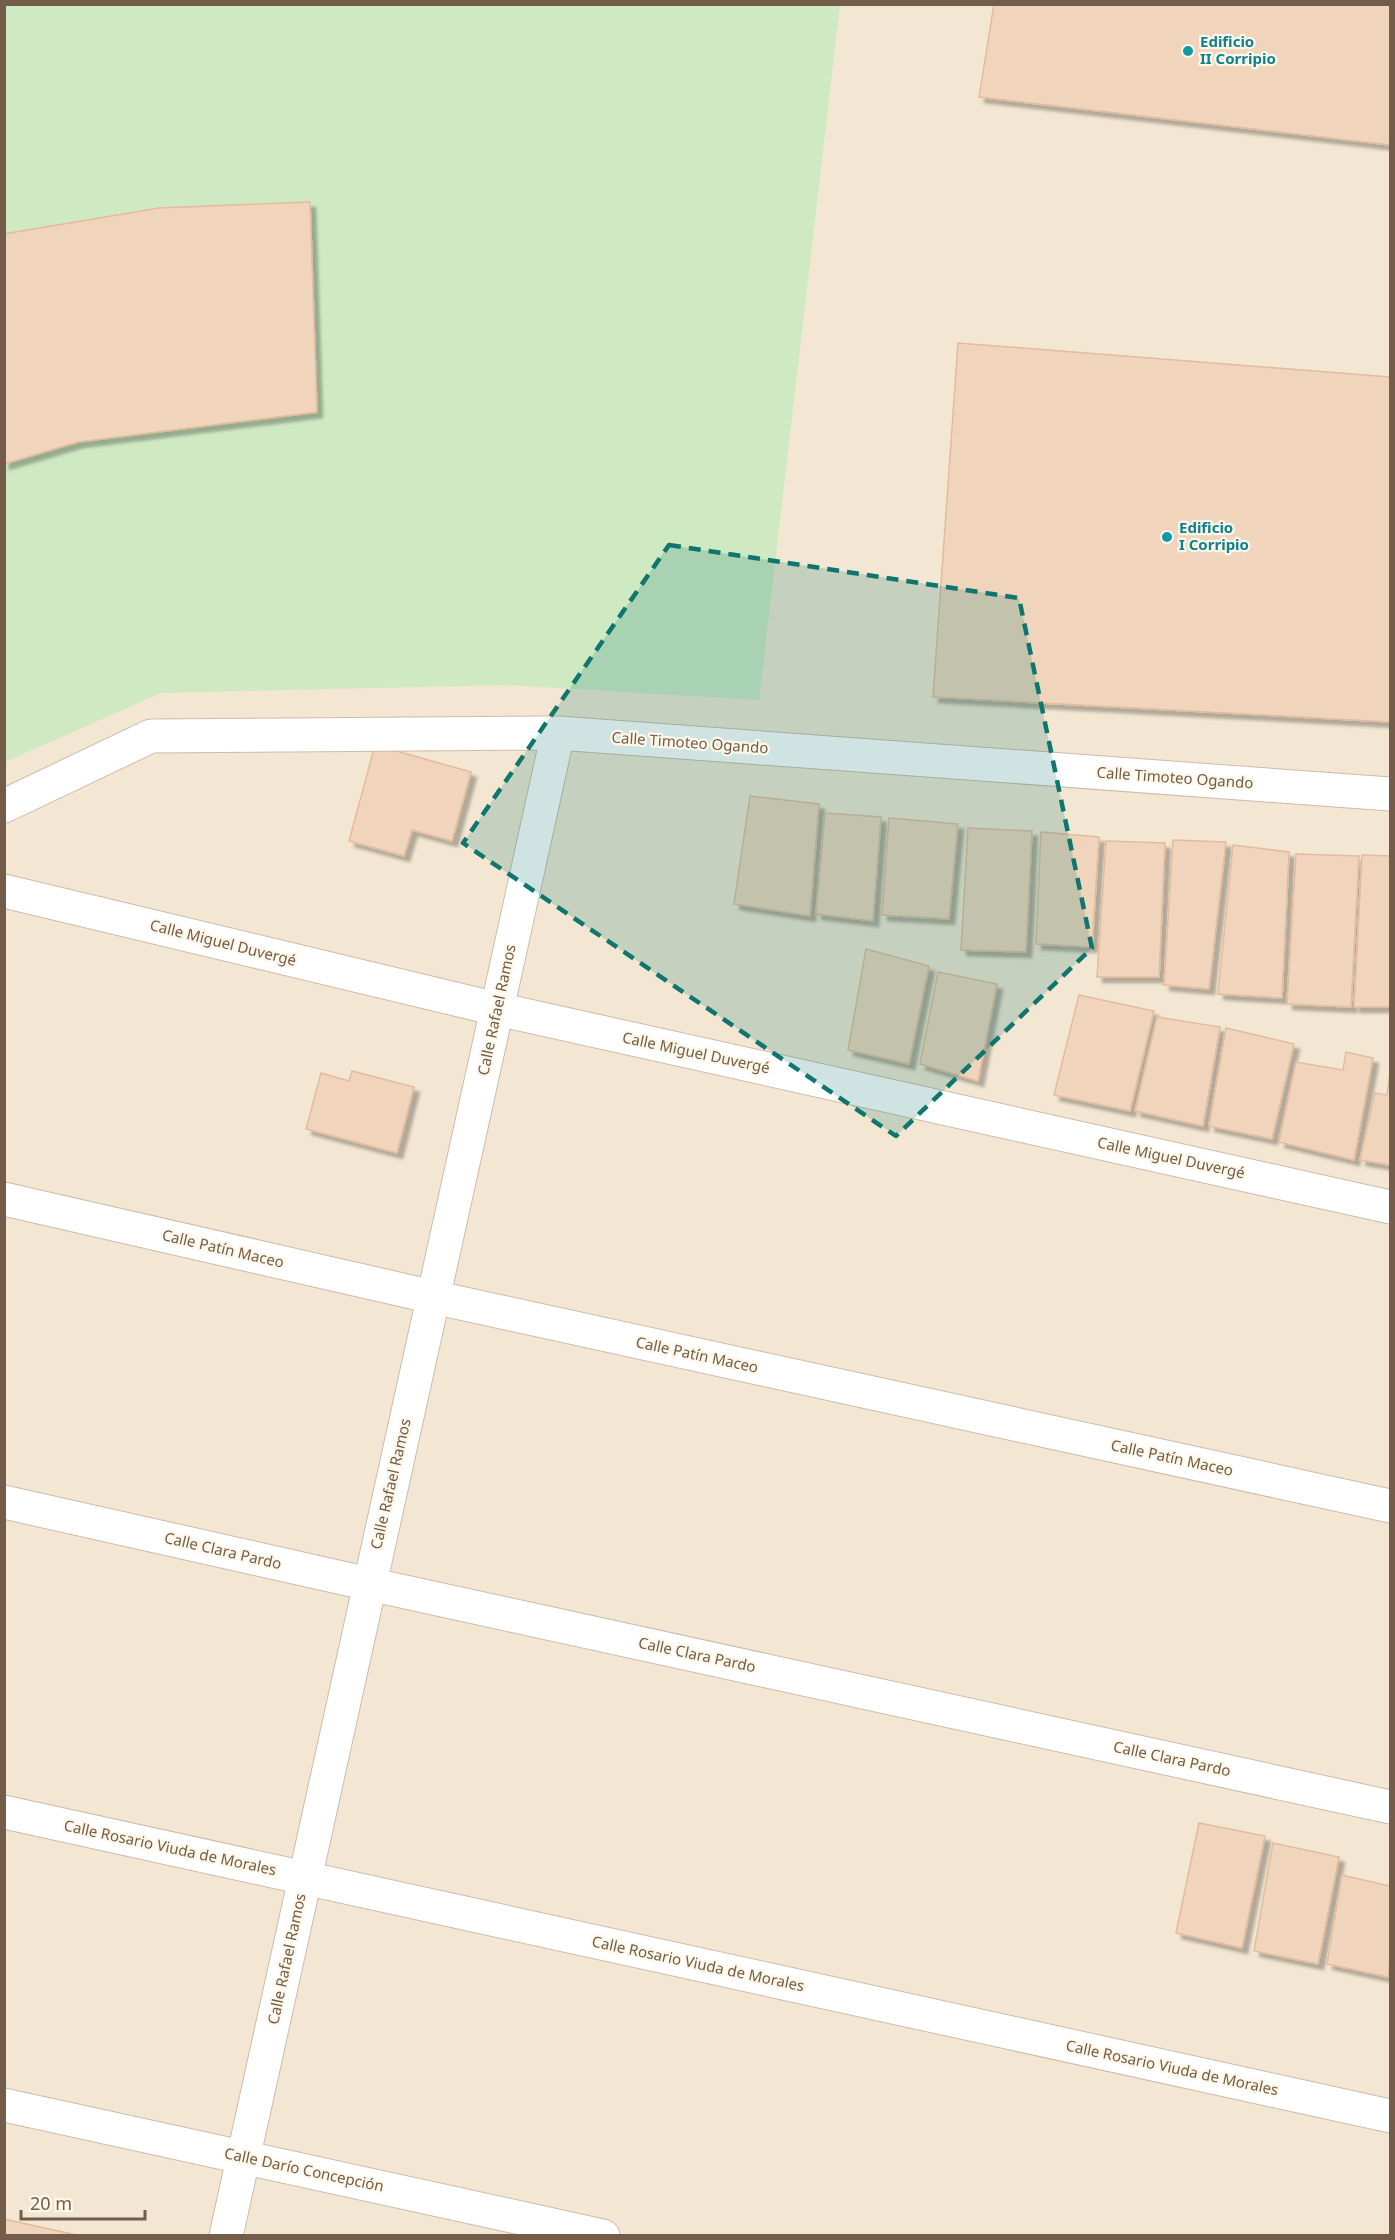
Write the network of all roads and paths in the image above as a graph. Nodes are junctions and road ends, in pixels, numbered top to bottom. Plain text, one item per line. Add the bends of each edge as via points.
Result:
1 (558, 733) junction
2 (1390, 794) edge
3 (4, 806) edge
4 (4, 891) edge
5 (497, 1009) junction
6 (4, 1199) edge
7 (1390, 1207) edge
8 (433, 1298) junction
9 (4, 1502) edge
10 (1390, 1506) edge
11 (369, 1584) junction
12 (1390, 1807) edge
13 (4, 1812) edge
14 (305, 1877) junction
15 (4, 2105) edge
16 (1390, 2116) edge
17 (243, 2157) junction
18 (226, 2235) edge
19 (603, 2235) edge

1 - 2 street, Calle Timoteo Ogando
1 - 3 street, Calle Timoteo Ogando via 151,735
1 - 5 street, Calle Rafael Ramos
4 - 5 street, Calle Miguel Duvergé
5 - 7 street, Calle Miguel Duvergé
5 - 8 street, Calle Rafael Ramos
6 - 8 street, Calle Patín Maceo
8 - 10 street, Calle Patín Maceo
8 - 11 street, Calle Rafael Ramos
9 - 11 street, Calle Clara Pardo
11 - 12 street, Calle Clara Pardo
11 - 14 street, Calle Rafael Ramos
13 - 14 street, Calle Rosario Viuda de Morales
14 - 16 street, Calle Rosario Viuda de Morales
14 - 17 street, Calle Rafael Ramos
15 - 17 street, Calle Darío Concepción
17 - 18 street, Calle Rafael Ramos
17 - 19 street, Calle Darío Concepción

